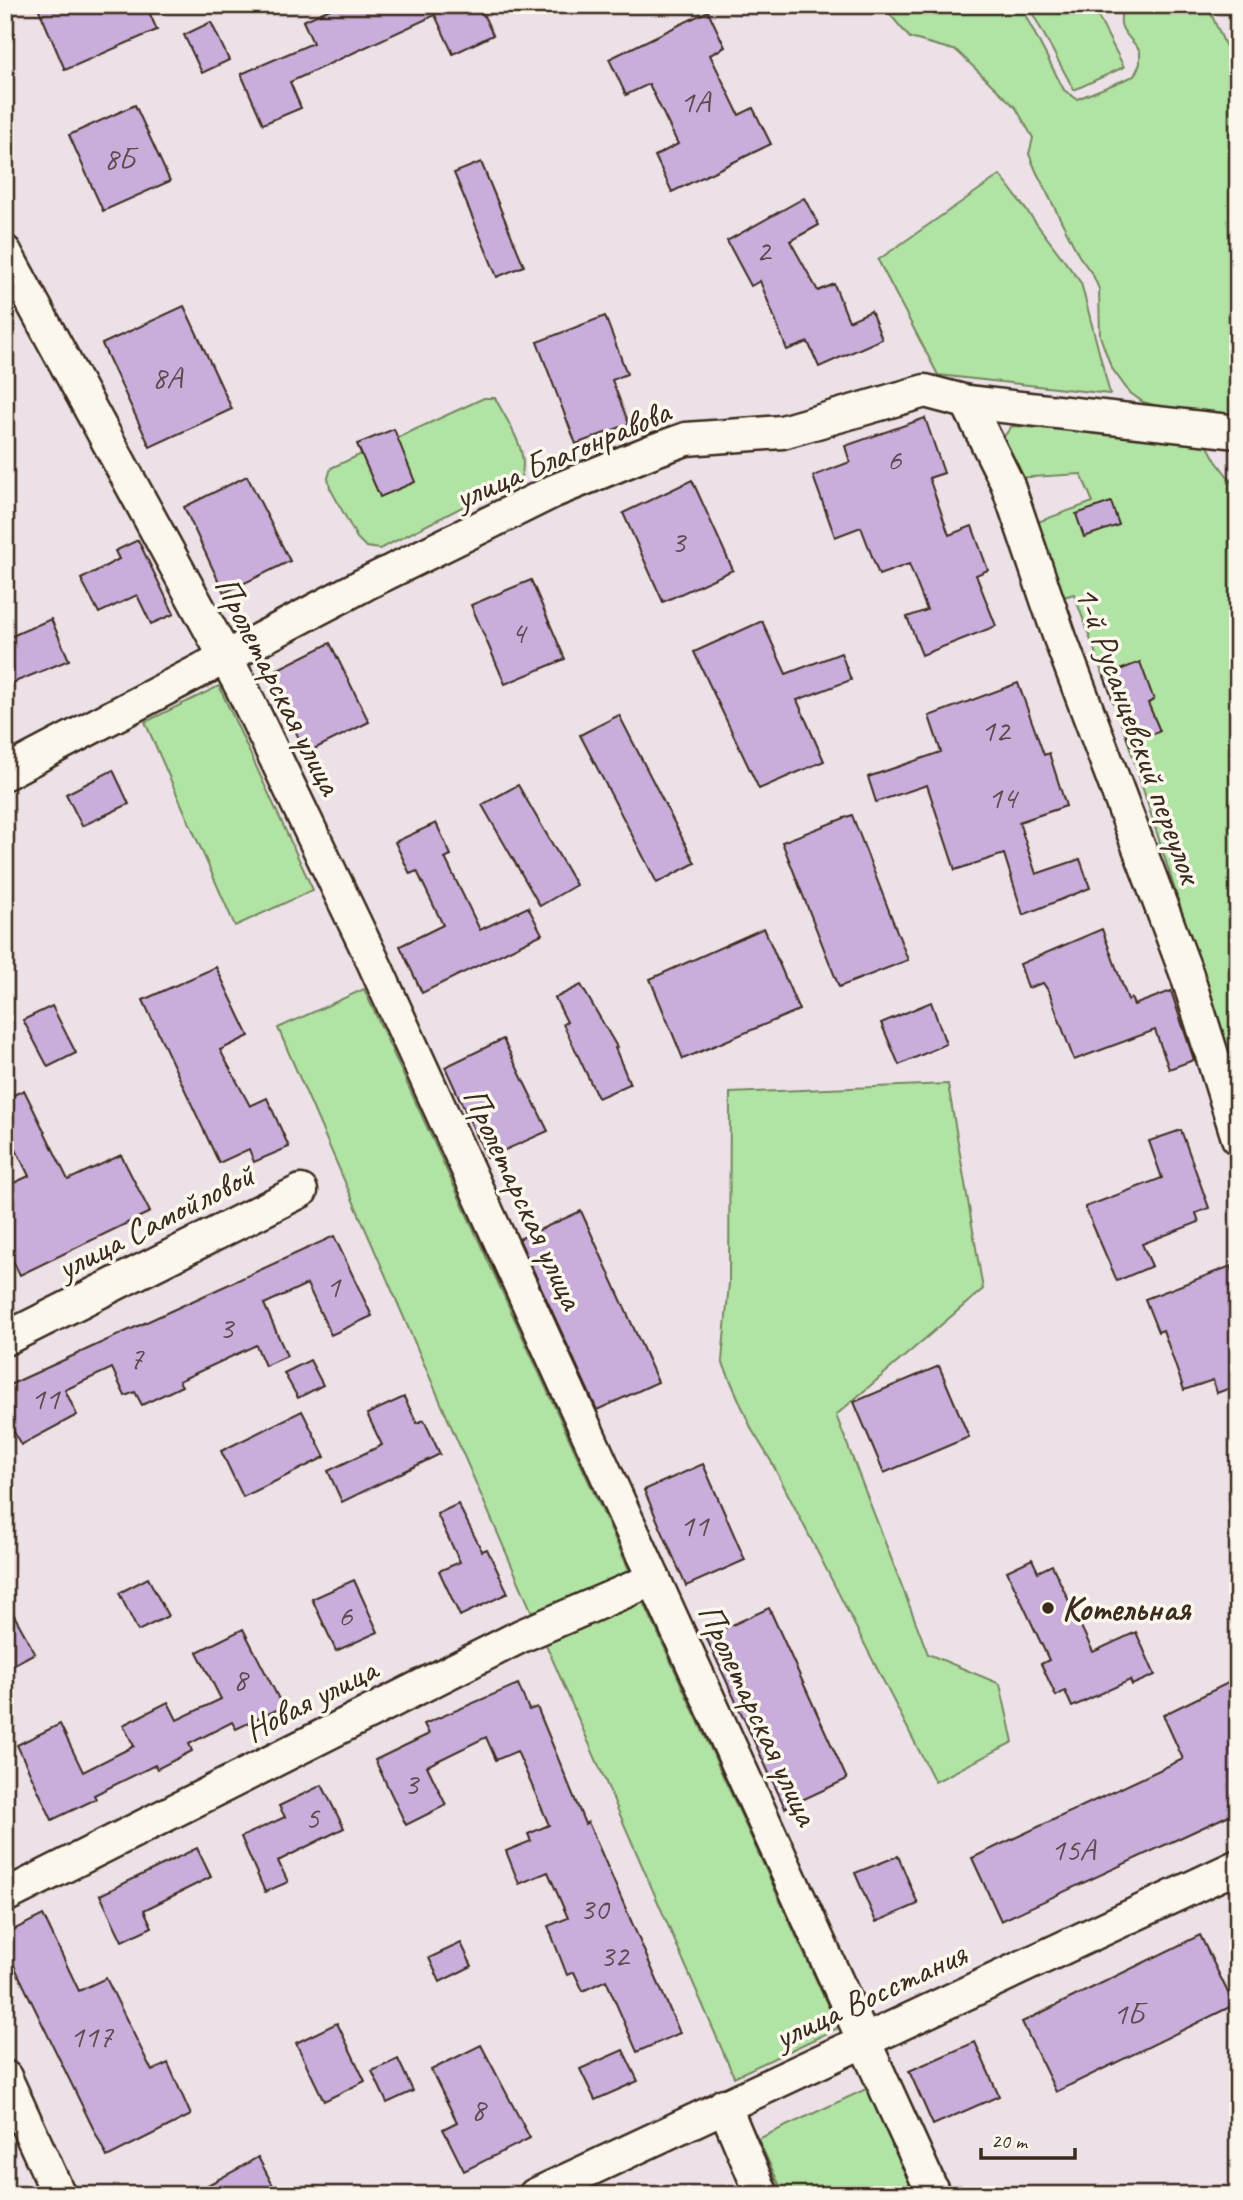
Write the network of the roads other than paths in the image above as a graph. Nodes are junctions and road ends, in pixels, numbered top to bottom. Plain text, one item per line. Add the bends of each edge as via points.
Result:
1 (5, 252) edge
2 (967, 402) junction
3 (1238, 432) edge
4 (225, 659) junction
5 (5, 773) edge
6 (1238, 1138) edge
7 (301, 1191) dead end
8 (5, 1339) edge
9 (654, 1579) junction
10 (1238, 1866) edge
11 (5, 1896) edge
12 (864, 2040) junction
13 (5, 2077) edge
14 (724, 2105) junction
15 (59, 2195) edge
16 (535, 2195) edge
17 (762, 2195) edge
18 (934, 2195) edge

1 - 4 street, Пролетарская улица
2 - 3 street, улица Благонравова
2 - 4 street, улица Благонравова via 925,391 782,432 686,439 554,491
2 - 6 street, 1-й Русанцевский переулок via 1007,483 1186,975
4 - 5 street, улица Благонравова
4 - 9 street, Пролетарская улица via 372,959
7 - 8 street, улица Самойловой
9 - 11 street, Новая улица via 521,1636
9 - 12 street, Пролетарская улица
10 - 12 street, улица Восстания
12 - 14 street, улица Восстания
12 - 18 street, Пролетарская улица
13 - 15 street
14 - 16 street, улица Восстания
14 - 17 street

